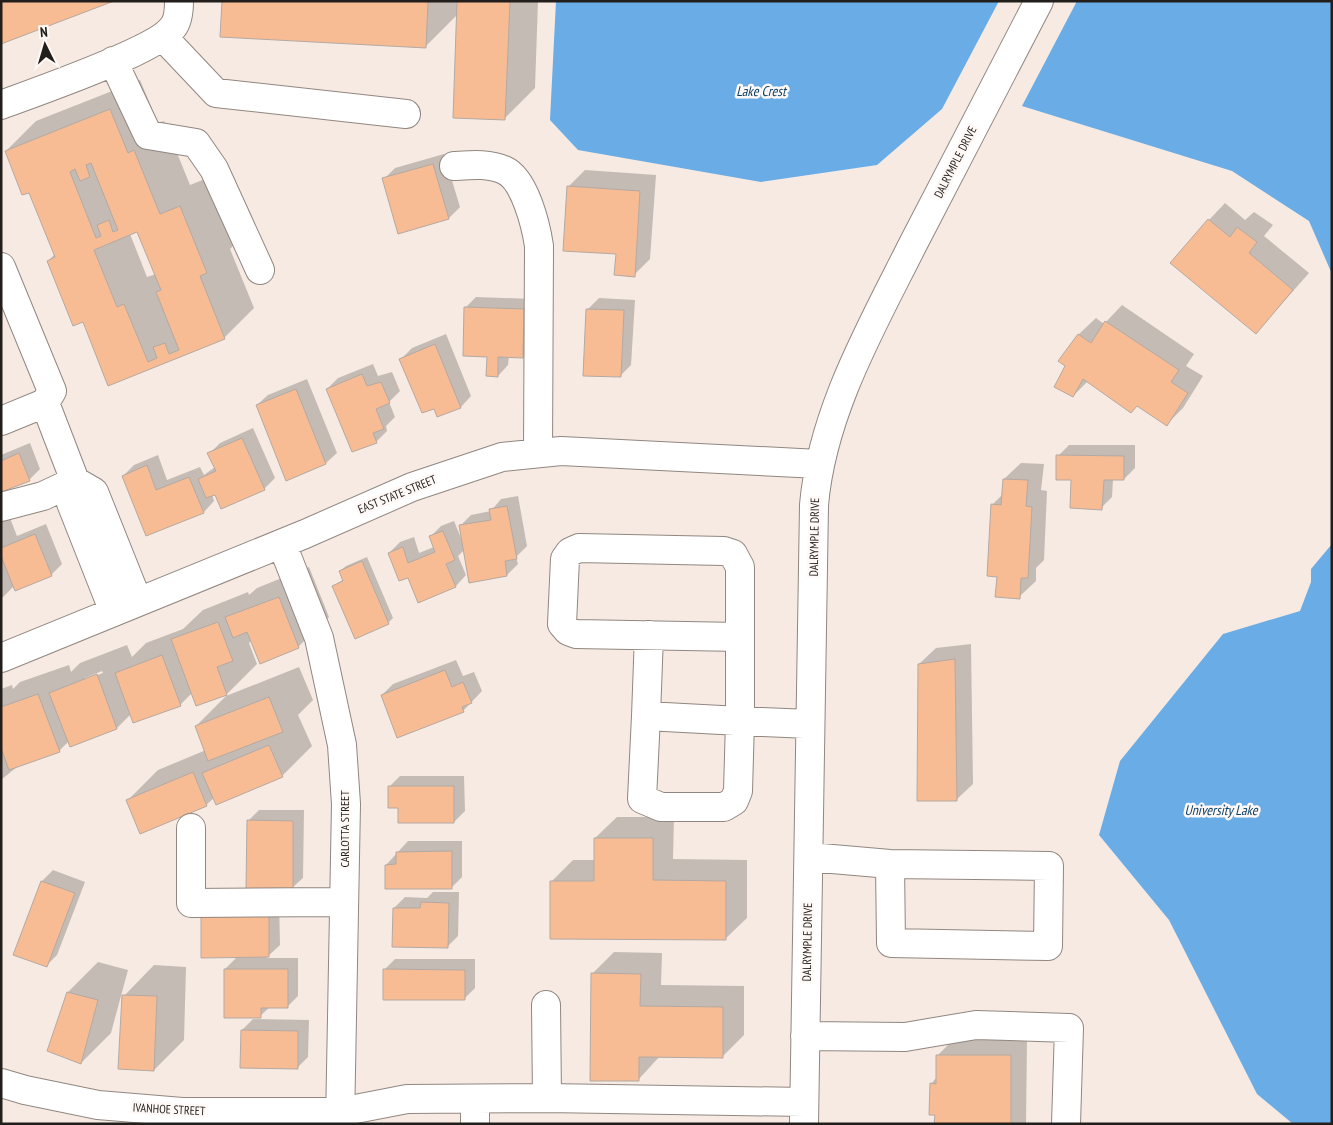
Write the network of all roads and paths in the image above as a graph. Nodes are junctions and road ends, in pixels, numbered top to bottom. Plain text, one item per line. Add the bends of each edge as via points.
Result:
1 (179, 1) edge
2 (1039, 1) edge
3 (164, 38) junction
4 (113, 61) junction
5 (1, 105) edge
6 (406, 114) dead end
7 (454, 166) dead end
8 (1, 267) edge
9 (260, 270) dead end
10 (46, 403) junction
11 (1, 421) edge
12 (538, 452) junction
13 (819, 464) junction
14 (75, 481) junction
15 (1, 507) edge
16 (282, 544) junction
17 (126, 607) junction
18 (650, 635) junction
19 (740, 636) junction
20 (1, 658) edge
21 (646, 716) junction
22 (740, 720) junction
23 (810, 724) junction
24 (191, 828) dead end
25 (809, 857) junction
26 (890, 864) junction
27 (344, 902) junction
28 (546, 1005) dead end
29 (806, 1036) junction
30 (1, 1082) edge
31 (548, 1098) junction
32 (475, 1111) edge
33 (406, 1112) edge
34 (804, 1113) edge
35 (340, 1118) edge
36 (1066, 1124) edge

1 - 3 street via 174,27
2 - 13 street, DALRYMPLE DRIVE via 874,320 824,440
3 - 4 street
3 - 6 street via 216,93
4 - 5 street
4 - 9 street via 148,135 196,143 214,170
7 - 12 street via 487,164 506,170 520,187 535,222 539,246
8 - 10 street via 52,391
10 - 11 street
10 - 14 street
12 - 13 street, EAST STATE STREET
12 - 16 street, EAST STATE STREET via 487,461 412,487
13 - 23 street, DALRYMPLE DRIVE via 814,505
14 - 15 street via 44,496
14 - 17 street via 71,503
16 - 17 street, EAST STATE STREET
16 - 27 street, CARLOTTA STREET via 319,638 342,745 346,804
17 - 20 street, EAST STATE STREET
18 - 19 street
18 - 19 street via 576,634 568,631 562,624 565,559 570,552 579,548 724,551 733,554 740,567
18 - 21 street
19 - 22 street
21 - 22 street
21 - 22 street via 642,799 661,807 724,807 734,800 738,791
22 - 23 street
23 - 25 street, DALRYMPLE DRIVE
24 - 27 street via 191,903
25 - 26 street
25 - 29 street, DALRYMPLE DRIVE
26 - 26 street via 1049,866 1048,946 890,943
27 - 35 street, CARLOTTA STREET
28 - 31 street
29 - 34 street, DALRYMPLE DRIVE
29 - 36 street via 905,1037 976,1025 1069,1028
30 - 35 street, IVANHOE STREET via 98,1105
31 - 32 street, IVANHOE STREET
31 - 34 street, IVANHOE STREET
32 - 33 street, IVANHOE STREET
33 - 35 street, IVANHOE STREET

